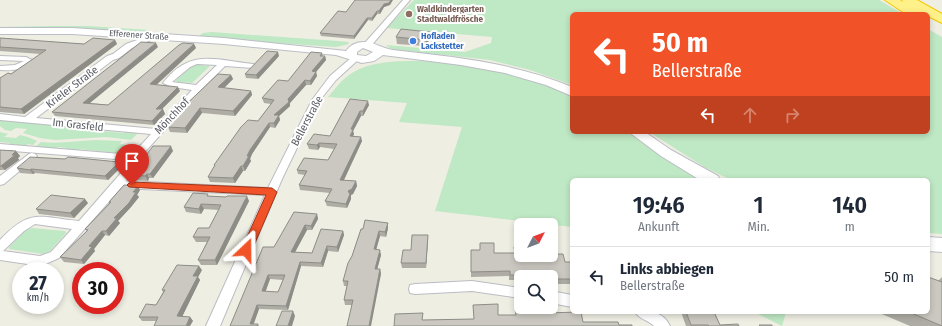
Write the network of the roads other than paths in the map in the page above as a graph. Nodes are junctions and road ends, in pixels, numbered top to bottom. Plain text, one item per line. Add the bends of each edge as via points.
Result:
1 (407, 0) edge
2 (891, 0) edge
3 (908, 0) edge
4 (912, 12) edge
5 (929, 12) edge
6 (930, 12) edge
7 (942, 19) edge
8 (930, 22) edge
9 (942, 29) edge
10 (0, 32) edge
11 (125, 34) junction
12 (154, 37) junction
13 (129, 46) junction
14 (357, 52) junction
15 (377, 53) junction
16 (0, 58) edge
17 (223, 63) junction
18 (252, 66) edge
19 (0, 68) edge
20 (18, 68) junction
21 (6, 78) edge
22 (198, 88) junction
23 (570, 91) edge
24 (0, 117) edge
25 (32, 120) junction
26 (157, 132) junction
27 (639, 134) edge
28 (0, 147) edge
29 (38, 151) junction
30 (133, 160) junction
31 (708, 178) edge
32 (0, 181) edge
33 (117, 184) junction
34 (272, 192) junction
35 (81, 226) junction
36 (930, 244) edge
37 (942, 245) edge
38 (0, 247) edge
39 (0, 255) edge
40 (415, 289) dead end
41 (514, 292) edge
42 (558, 298) edge
43 (570, 301) edge
44 (646, 314) edge
45 (213, 326) edge
46 (664, 326) edge

1 - 14 street, Bellerstraße
2 - 4 highway
3 - 5 highway
6 - 7 highway
8 - 9 highway
10 - 11 street, Efferener Straße
11 - 12 street, Efferener Straße
11 - 13 street
12 - 13 street, Krieler Straße
12 - 14 street, Efferener Straße
13 - 25 street, Krieler Straße via 116,56 116,60
14 - 15 street via 374,47
14 - 15 street via 363,60
14 - 34 street, Bellerstraße via 316,100
15 - 23 street via 465,61 519,72
16 - 20 street via 30,61
17 - 18 street, Mönchhof
17 - 22 street, Mönchhof
17 - 22 street, Mönchhof via 197,60 188,63 167,83
19 - 20 street
20 - 21 street
22 - 26 street, Mönchhof
24 - 25 street, Im Grasfeld
25 - 26 street, Im Grasfeld
26 - 30 street, Mönchhof
27 - 31 street via 666,154
28 - 29 street
29 - 30 street
29 - 32 street
30 - 33 street, Mönchhof via 133,166
33 - 34 street
33 - 35 street, Mönchhof
34 - 45 street, Bellerstraße
35 - 38 street via 34,220 24,224
35 - 39 street, Mönchhof via 55,255 47,259 41,261
36 - 37 street
40 - 41 street via 472,286
42 - 43 street
44 - 46 street

